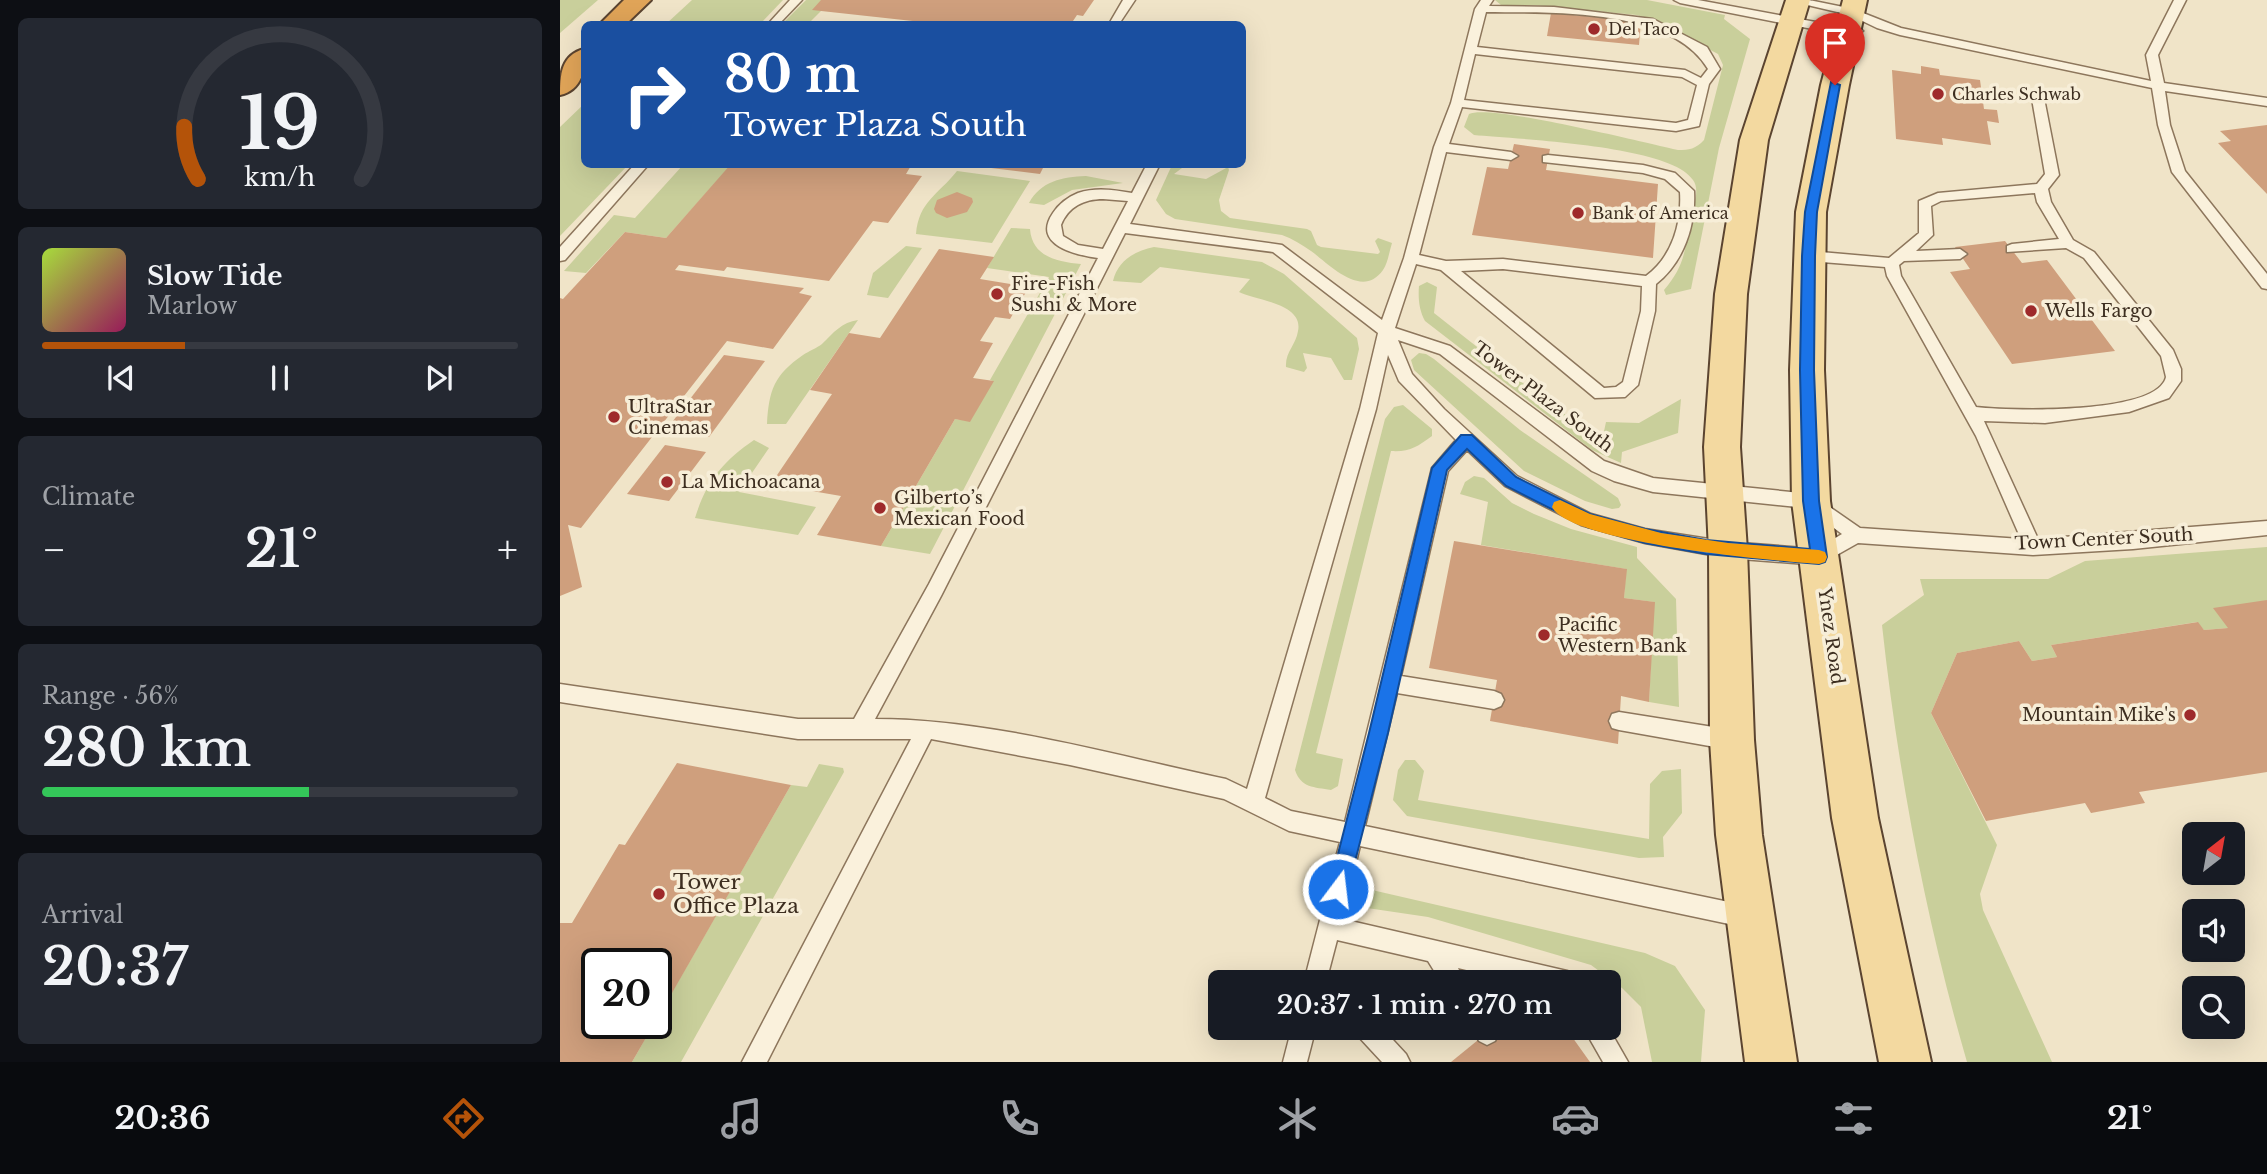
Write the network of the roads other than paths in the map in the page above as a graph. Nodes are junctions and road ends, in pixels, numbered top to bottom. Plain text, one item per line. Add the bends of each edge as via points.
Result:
1 (639, 0) edge
2 (796, 0) edge
3 (1129, 0) edge
4 (1680, 0) edge
5 (2180, 0) edge
6 (1484, 5) edge
7 (1795, 6) edge
8 (1852, 15) edge
9 (615, 21) edge
10 (776, 21) edge
11 (1116, 21) edge
12 (1881, 26) junction
13 (1470, 50) junction
14 (581, 51) edge
15 (581, 61) edge
16 (560, 69) edge
17 (1703, 84) junction
18 (2158, 86) junction
19 (560, 87) edge
20 (2037, 93) dead end
21 (2267, 102) edge
22 (1457, 103) junction
23 (1441, 147) junction
24 (1511, 156) dead end
25 (1548, 159) dead end
26 (639, 168) edge
27 (1152, 168) edge
28 (2041, 188) junction
29 (1137, 198) junction
30 (1122, 228) junction
31 (2068, 243) junction
32 (2011, 249) dead end
33 (1960, 254) dead end
34 (1108, 255) junction
35 (560, 256) edge
36 (1809, 256) junction
37 (1410, 258) junction
38 (1897, 260) junction
39 (1447, 266) junction
40 (1649, 282) junction
41 (2267, 284) edge
42 (1386, 331) junction
43 (1405, 377) junction
44 (1376, 382) junction
45 (1972, 413) junction
46 (1466, 440) junction
47 (1724, 492) junction
48 (1811, 501) junction
49 (2267, 528) edge
50 (1838, 546) junction
51 (2033, 547) junction
52 (1728, 550) junction
53 (1389, 683) junction
54 (560, 693) edge
55 (1494, 700) dead end
56 (1619, 721) dead end
57 (859, 729) junction
58 (926, 729) junction
59 (1732, 740) junction
60 (1253, 802) junction
61 (1353, 835) junction
62 (1748, 917) junction
63 (1329, 927) junction
64 (1434, 950) junction
65 (1320, 970) edge
66 (1446, 970) edge
67 (1517, 970) edge
68 (1301, 1040) edge
69 (1377, 1040) edge
70 (1603, 1040) edge
71 (754, 1062) edge
72 (1295, 1062) edge
73 (1398, 1062) edge
74 (1616, 1062) edge
75 (1771, 1062) edge
76 (1905, 1062) edge

1 - 9 highway
2 - 10 lane
3 - 11 lane
4 - 7 lane
5 - 18 lane via 2152,55
6 - 13 lane
6 - 17 lane via 1649,21 1703,50 1714,69
7 - 8 lane
7 - 8 lane
7 - 47 main road via 1754,140 1744,199 1724,388
8 - 12 lane
8 - 12 lane
8 - 36 main road, Ynez Road via 1822,147
12 - 18 lane
13 - 17 lane via 1685,74
13 - 22 lane
14 - 16 highway
15 - 19 highway
17 - 22 lane via 1695,123 1676,127
18 - 21 lane
18 - 41 lane via 2179,172
20 - 28 lane via 2052,175
22 - 23 lane
23 - 24 lane
23 - 37 lane
25 - 40 lane via 1643,169 1670,176 1687,191 1688,214 1669,262
26 - 35 lane
27 - 29 lane
28 - 31 lane
28 - 38 lane via 1938,197 1924,204 1926,236
29 - 30 lane
29 - 34 lane via 1083,197 1060,211 1055,220 1053,229 1065,245
30 - 34 lane
30 - 42 lane via 1277,248
31 - 32 lane
31 - 45 lane via 2089,255 2168,354 2175,371 2172,384 2163,396 2108,409 2030,418
33 - 38 lane
34 - 57 lane
36 - 38 lane
36 - 48 main road, Ynez Road
37 - 39 lane
37 - 42 lane
38 - 45 lane via 1894,275
39 - 40 lane via 1503,264
39 - 40 lane via 1601,394 1619,393 1630,385
42 - 43 lane
42 - 44 lane
42 - 47 lane, Tower Plaza South via 1445,350 1598,466 1653,485
43 - 44 lane
43 - 46 lane
44 - 60 lane
45 - 51 lane
46 - 52 lane via 1511,481 1587,520 1653,538
46 - 53 lane via 1440,468
47 - 48 lane, Tower Plaza South
47 - 52 main road
48 - 50 main road, Ynez Road
49 - 51 lane, Town Center South
50 - 51 lane, Town Center South
50 - 52 lane
50 - 76 main road, Ynez Road via 1855,818
52 - 59 main road
53 - 55 lane
53 - 61 lane
54 - 57 lane via 798,729
56 - 59 lane
57 - 58 lane
58 - 60 lane via 1226,789
58 - 71 lane
59 - 62 main road
60 - 61 lane via 1290,821
61 - 62 lane
61 - 63 lane
62 - 75 main road
63 - 64 lane
63 - 65 lane
64 - 66 lane
64 - 67 lane
68 - 72 lane
69 - 73 lane
70 - 74 lane

